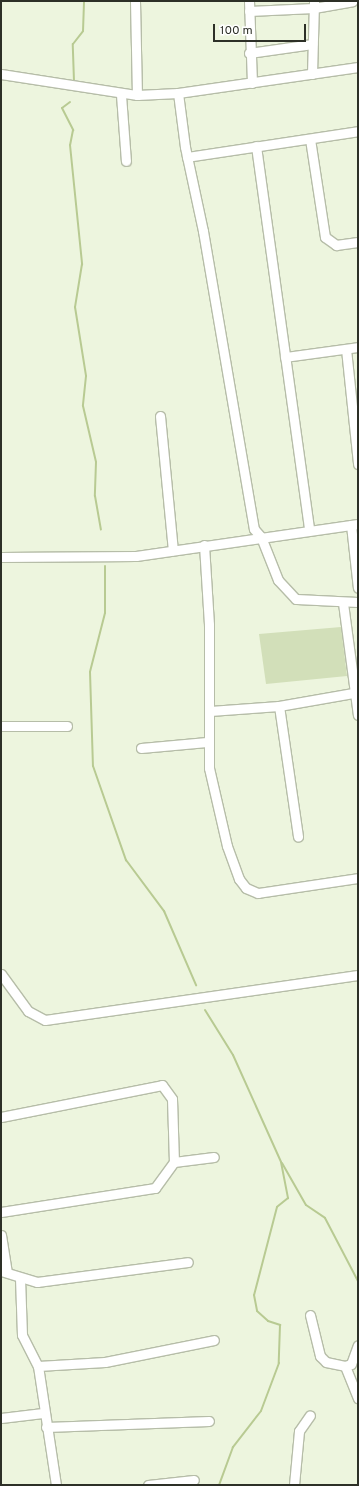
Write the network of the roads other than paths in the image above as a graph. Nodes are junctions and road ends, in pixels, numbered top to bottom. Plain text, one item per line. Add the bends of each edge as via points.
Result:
1 (135, 1) edge
2 (249, 1) edge
3 (352, 1) edge
4 (314, 4) edge
5 (249, 11) junction
6 (312, 44) junction
7 (249, 53) junction
8 (358, 67) edge
9 (1, 74) edge
10 (312, 74) junction
11 (252, 83) junction
12 (178, 93) junction
13 (120, 95) junction
14 (137, 95) junction
15 (358, 131) edge
16 (310, 139) junction
17 (256, 146) junction
18 (187, 157) junction
19 (126, 160) dead end
20 (358, 242) edge
21 (358, 347) edge
22 (346, 349) junction
23 (285, 357) junction
24 (160, 416) dead end
25 (358, 464) edge
26 (355, 524) edge
27 (309, 530) junction
28 (261, 537) junction
29 (204, 545) junction
30 (173, 550) junction
31 (1, 557) edge
32 (358, 588) edge
33 (358, 602) edge
34 (343, 603) junction
35 (353, 693) junction
36 (279, 706) junction
37 (210, 711) junction
38 (358, 715) edge
39 (1, 726) edge
40 (67, 726) dead end
41 (207, 742) junction
42 (141, 748) dead end
43 (298, 837) dead end
44 (358, 878) edge
45 (1, 974) edge
46 (358, 975) edge
47 (1, 1117) edge
48 (214, 1157) dead end
49 (174, 1162) junction
50 (1, 1212) edge
51 (1, 1235) edge
52 (188, 1262) dead end
53 (4, 1271) edge
54 (20, 1278) junction
55 (310, 1315) dead end
56 (214, 1340) dead end
57 (358, 1345) edge
58 (38, 1366) junction
59 (345, 1366) junction
60 (358, 1399) edge
61 (44, 1413) junction
62 (310, 1414) dead end
63 (1, 1418) edge
64 (209, 1421) dead end
65 (46, 1427) junction
66 (194, 1480) dead end
67 (56, 1485) edge
68 (148, 1485) edge
69 (294, 1485) edge

1 - 14 street
2 - 5 street
3 - 4 street
4 - 5 street
4 - 6 street
5 - 7 street
6 - 7 street
6 - 10 street
7 - 11 street
8 - 10 street
9 - 13 street via 46,79
10 - 11 street
11 - 12 street
12 - 14 street
12 - 18 street
13 - 14 street
13 - 19 street
15 - 16 street
16 - 17 street
16 - 20 street via 325,237 336,245
17 - 18 street
17 - 23 street
18 - 28 street via 254,529
21 - 22 street
22 - 23 street
22 - 25 street
23 - 27 street
24 - 30 street
26 - 27 street
26 - 32 street
27 - 28 street
28 - 29 street
28 - 34 street via 278,580 291,596 308,603
29 - 30 street
29 - 37 street
30 - 31 street via 115,557
33 - 34 street
34 - 35 street
35 - 36 street
35 - 38 street
36 - 37 street
36 - 43 street
37 - 41 street
39 - 40 street
41 - 42 street
41 - 44 street via 227,846 246,888 258,893
45 - 46 street via 28,1011 45,1020
47 - 49 street via 162,1085 172,1099
48 - 49 street
49 - 50 street via 155,1188
51 - 53 street
52 - 54 street via 37,1282
53 - 54 street
54 - 58 street via 22,1335
55 - 59 street via 320,1356 326,1362
56 - 58 street via 105,1362
57 - 59 street via 350,1364
58 - 61 street
59 - 60 street
61 - 63 street
61 - 65 street
62 - 69 street via 299,1431
64 - 65 street
65 - 67 street
66 - 68 street

